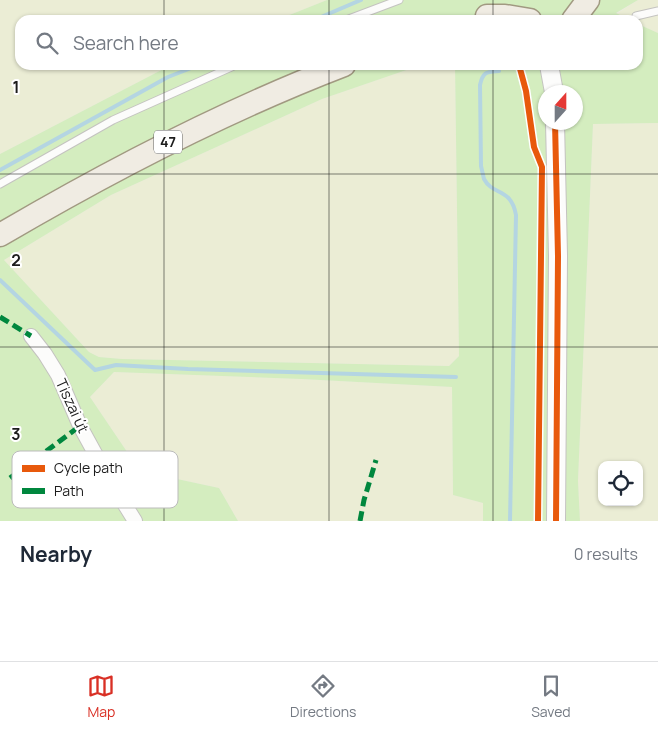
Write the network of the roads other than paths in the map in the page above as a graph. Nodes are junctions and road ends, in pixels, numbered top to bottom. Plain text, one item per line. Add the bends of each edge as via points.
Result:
1 (398, 0) edge
2 (507, 0) edge
3 (520, 0) edge
4 (658, 11) edge
5 (359, 15) edge
6 (485, 15) edge
7 (526, 15) edge
8 (640, 15) edge
9 (225, 70) edge
10 (332, 70) edge
11 (550, 70) edge
12 (557, 70) edge
13 (553, 85) edge
14 (555, 85) edge
15 (555, 130) edge
16 (0, 184) edge
17 (0, 235) edge
18 (31, 336) dead end
19 (94, 451) edge
20 (127, 508) edge
21 (135, 521) edge
22 (556, 521) edge

1 - 5 lane
2 - 6 main road
3 - 7 main road
4 - 8 lane
9 - 16 lane via 113,120
10 - 17 main road, 47 via 162,145
11 - 13 street
12 - 14 street
15 - 22 street via 558,256
18 - 19 street, Tiszai út via 58,375
20 - 21 street, Tiszai út

